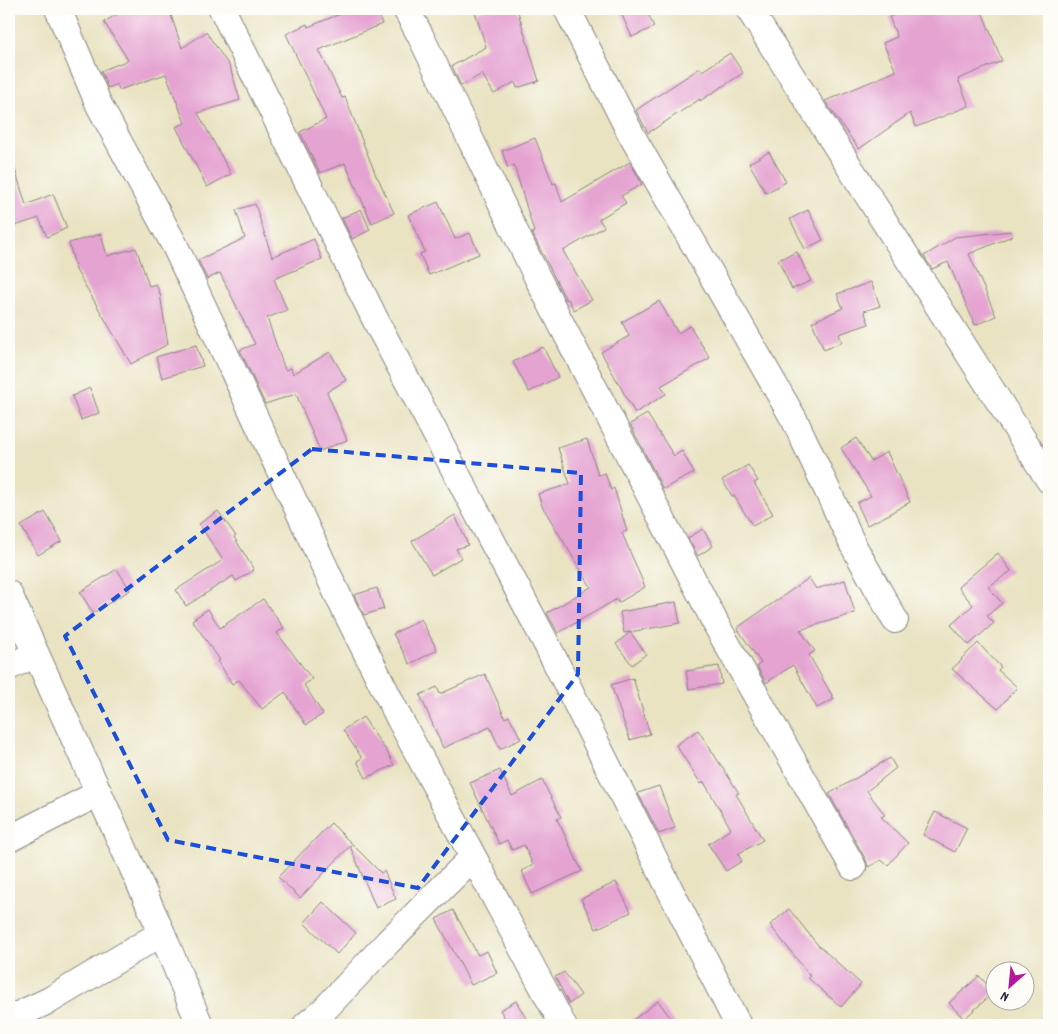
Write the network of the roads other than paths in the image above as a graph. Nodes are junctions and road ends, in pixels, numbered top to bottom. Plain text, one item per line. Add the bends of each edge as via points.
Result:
1 (58, 9) edge
2 (222, 9) edge
3 (406, 9) edge
4 (567, 9) edge
5 (749, 9) edge
6 (1049, 480) edge
7 (9, 594) edge
8 (895, 620) dead end
9 (36, 654) junction
10 (9, 667) edge
11 (98, 793) junction
12 (9, 839) edge
13 (473, 857) junction
14 (853, 868) dead end
15 (162, 933) junction
16 (9, 1019) edge
17 (200, 1025) edge
18 (306, 1025) edge
19 (563, 1025) edge
20 (738, 1025) edge

1 - 13 street via 99,105 175,246 341,602
2 - 20 street via 380,327 546,643
3 - 14 street via 536,275 718,628
4 - 8 street via 632,136 795,421 853,545
5 - 6 street
7 - 9 street
9 - 10 street
9 - 11 street
11 - 12 street
11 - 15 street
13 - 18 street
13 - 19 street
15 - 16 street via 50,1000
15 - 17 street

